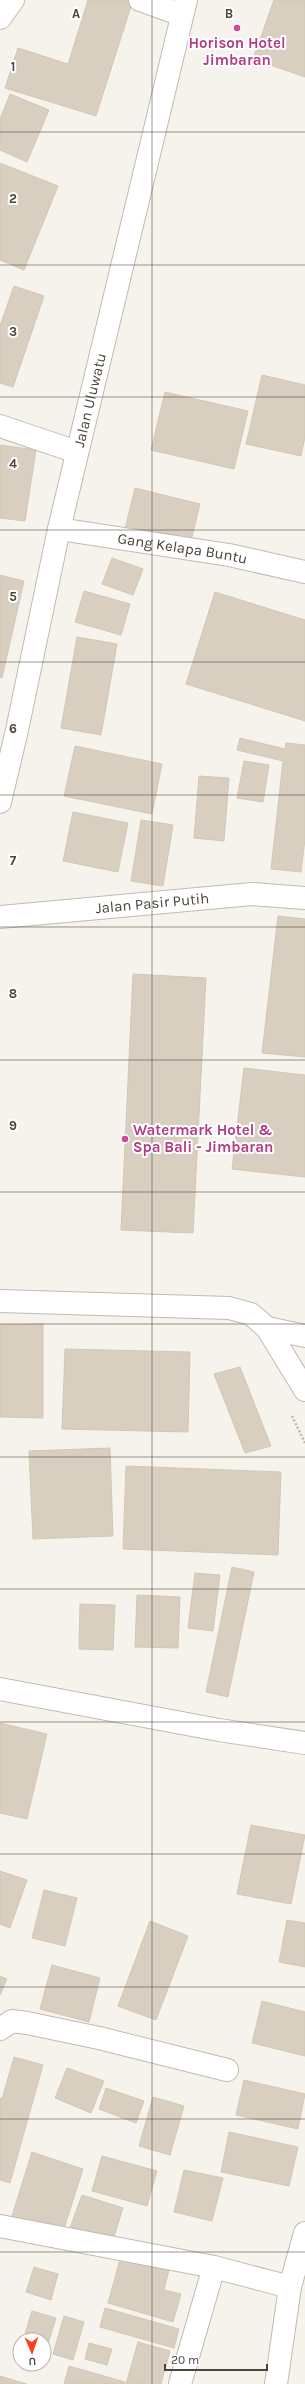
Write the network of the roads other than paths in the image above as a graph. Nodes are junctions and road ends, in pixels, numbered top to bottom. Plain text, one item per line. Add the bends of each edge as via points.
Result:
1 (13, 0) edge
2 (140, 0) edge
3 (184, 8) edge
4 (0, 18) edge
5 (0, 426) edge
6 (77, 452) junction
7 (58, 529) junction
8 (305, 572) edge
9 (0, 802) edge
10 (305, 898) edge
11 (0, 917) edge
12 (0, 1301) edge
13 (267, 1328) junction
14 (305, 1336) edge
15 (305, 1390) edge
16 (0, 1689) edge
17 (305, 1743) edge
18 (0, 2029) edge
19 (227, 2070) dead end
20 (0, 2226) edge
21 (305, 2233) edge
22 (214, 2267) junction
23 (290, 2287) junction
24 (180, 2384) edge
25 (276, 2384) edge

1 - 4 street
2 - 3 street
3 - 6 street, Jalan Uluwatu
5 - 6 street
6 - 7 street, Jalan Uluwatu
7 - 8 street, Gang Kelapa Buntu via 229,555
7 - 9 street, Jalan Uluwatu via 19,723
10 - 11 street, Jalan Pasir Putih via 252,894
12 - 13 street via 230,1308 251,1314
13 - 14 street
13 - 15 street
16 - 17 street via 219,1730
18 - 19 street via 15,2021 27,2023
20 - 22 street
21 - 23 street
22 - 23 street
22 - 24 street
23 - 25 street

